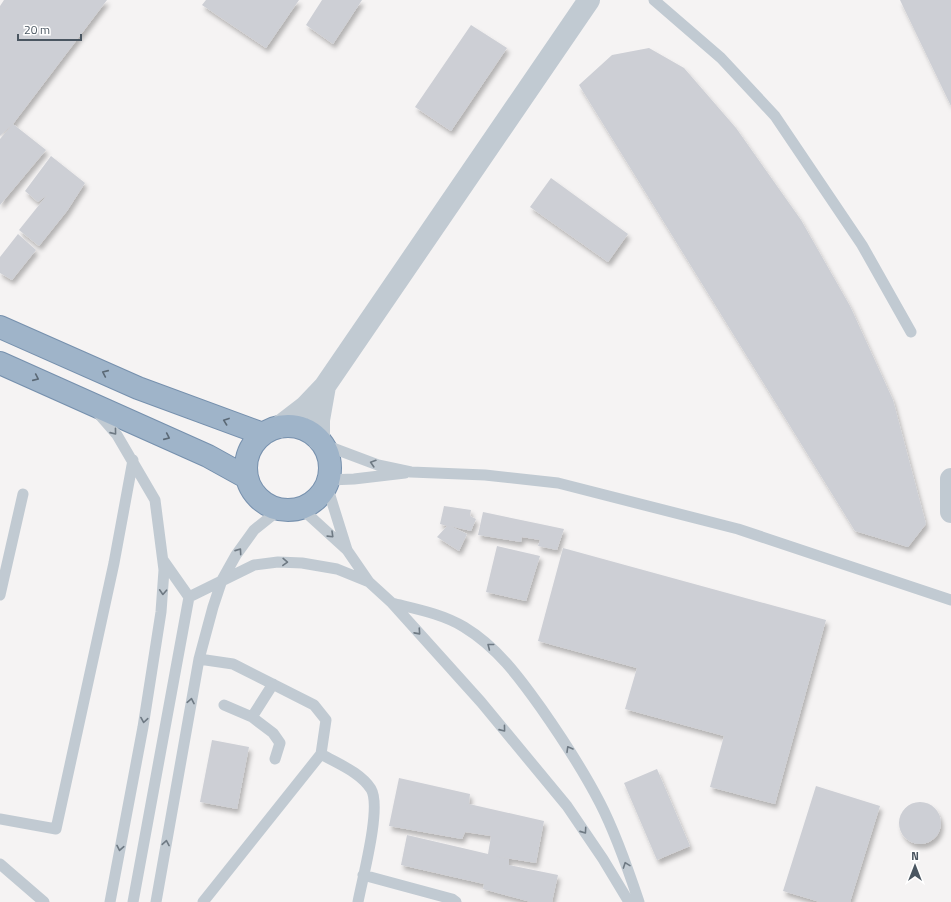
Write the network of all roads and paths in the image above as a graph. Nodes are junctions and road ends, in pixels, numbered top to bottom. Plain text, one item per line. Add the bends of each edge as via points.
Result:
1 (589, 0) edge
2 (654, 0) edge
3 (0, 327) edge
4 (911, 332) dead end
5 (0, 363) edge
6 (325, 386) junction
7 (89, 402) junction
8 (271, 431) junction
9 (321, 442) junction
10 (133, 460) junction
11 (411, 472) junction
12 (246, 477) junction
13 (951, 479) edge
14 (328, 483) junction
15 (23, 494) dead end
16 (302, 509) junction
17 (279, 510) junction
18 (951, 512) edge
19 (347, 550) junction
20 (162, 559) junction
21 (222, 580) junction
22 (369, 582) junction
23 (0, 595) edge
24 (189, 597) junction
25 (951, 600) edge
26 (392, 603) junction
27 (199, 659) junction
28 (273, 684) junction
29 (224, 705) dead end
30 (252, 717) junction
31 (321, 754) junction
32 (275, 759) dead end
33 (0, 819) edge
34 (0, 864) edge
35 (363, 875) junction
36 (44, 902) edge
37 (110, 902) edge
38 (133, 902) edge
39 (156, 902) edge
40 (203, 902) edge
41 (358, 902) edge
42 (456, 902) edge
43 (629, 902) edge
44 (639, 902) edge

1 - 6 street
2 - 4 lane via 721,58 775,116 862,245
8 -> 3 highway via 138,388
5 -> 7 highway
6 - 8 street via 305,408
6 - 9 street via 319,420
7 -> 10 lane via 117,435
7 -> 12 highway via 208,456
8 - 9 highway via 301,428
8 - 12 highway via 251,446 245,461
11 -> 9 lane via 371,462
9 - 14 highway via 328,455
10 - 20 lane via 155,500
10 - 33 lane via 114,563 56,829
11 - 14 lane
11 - 25 lane via 485,475 558,483 738,529
12 - 17 highway via 252,492 264,504
13 - 18 street
14 - 16 highway via 316,500
14 - 19 lane
15 - 23 lane
16 - 17 highway
16 -> 19 lane
21 -> 17 lane via 254,530
19 - 22 lane
20 - 24 lane
20 -> 37 lane via 164,570 161,612 143,727
21 -> 22 lane via 254,565 278,562 337,568
21 - 24 lane
21 - 27 lane
22 - 26 lane
24 - 38 lane
26 -> 43 lane via 482,702 567,806
44 -> 26 lane via 600,803 561,737 519,676 494,649 464,626 430,613
27 - 28 lane via 233,664
39 -> 27 lane
28 - 30 lane
28 - 31 lane via 314,705 326,720
29 - 30 lane
30 - 32 lane via 273,733 280,743
31 - 35 lane via 359,776 372,790 375,818
31 - 40 lane
34 - 36 lane
35 - 41 lane
35 - 42 lane

